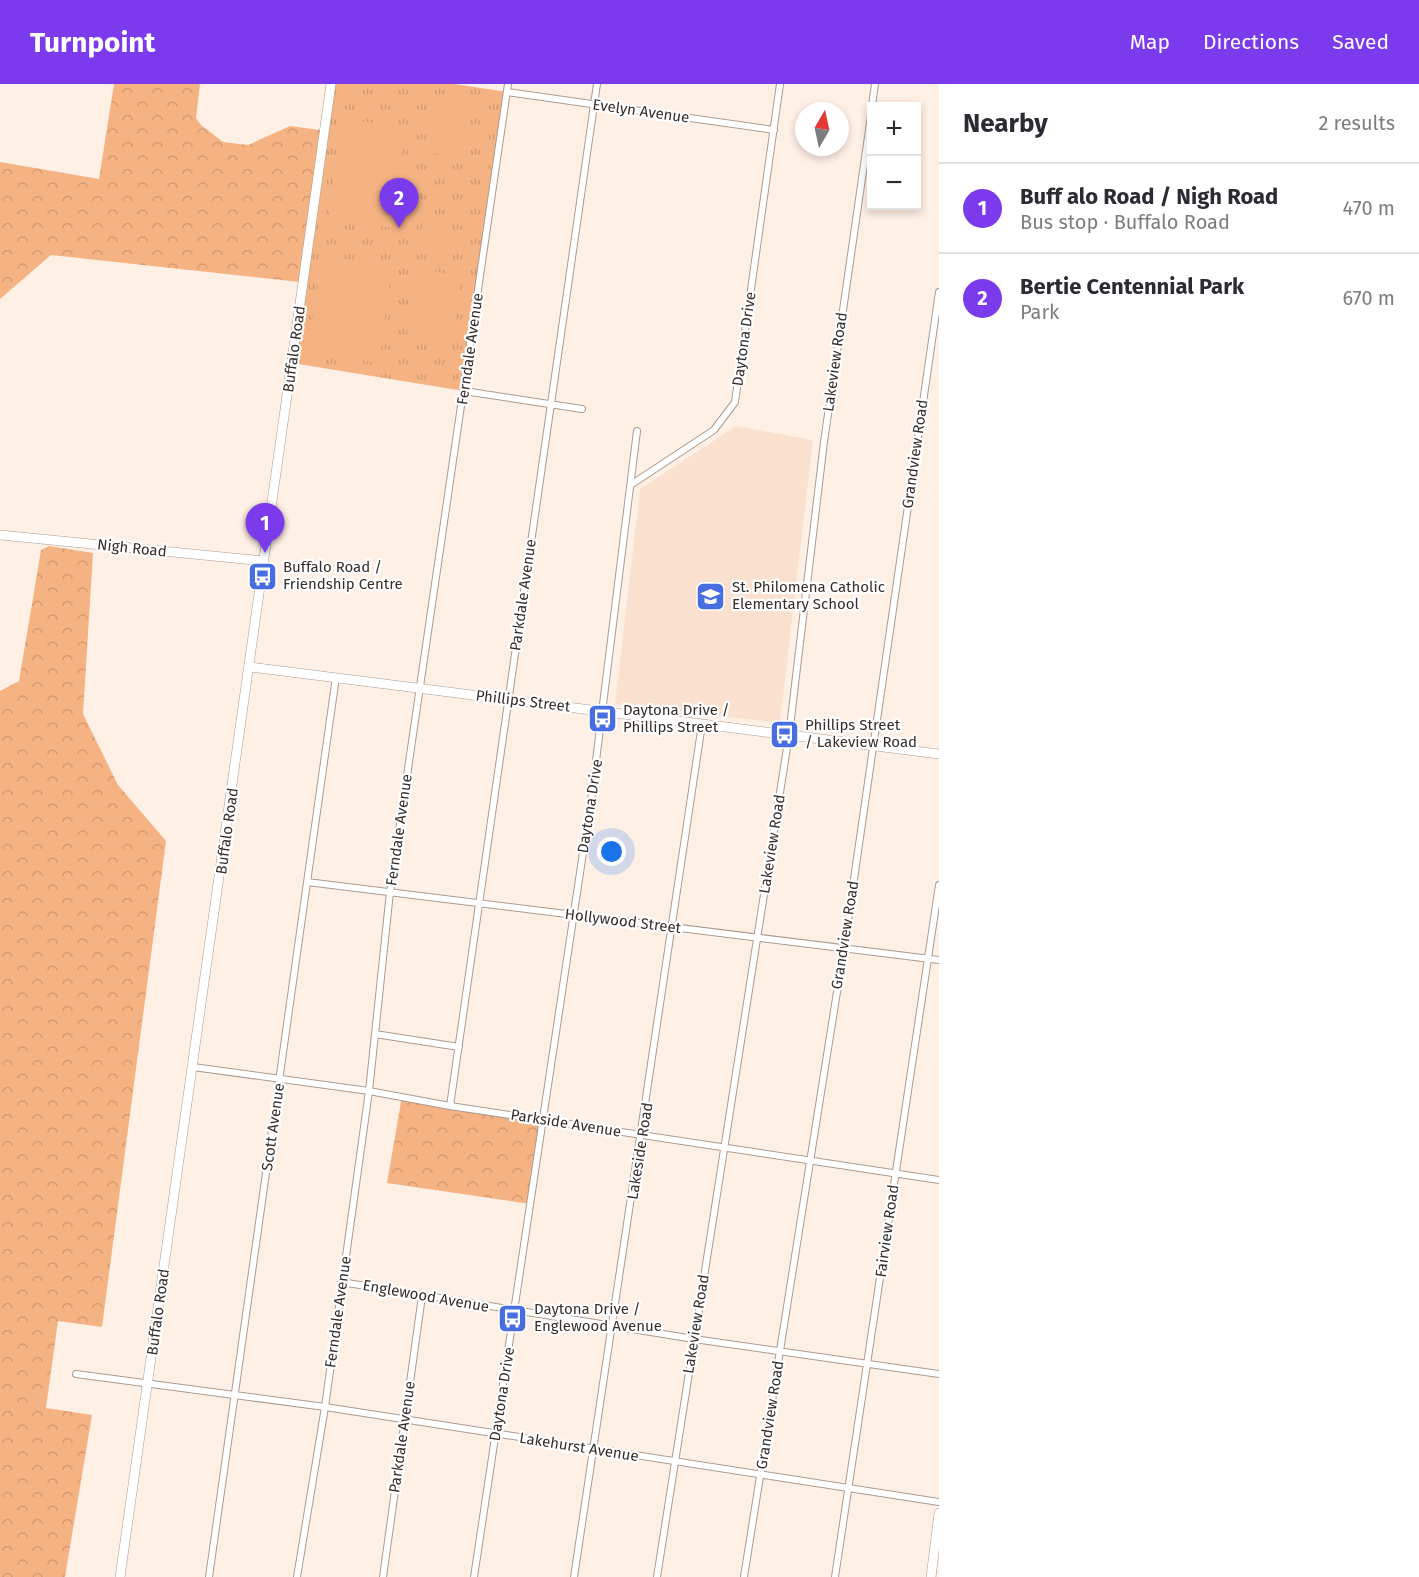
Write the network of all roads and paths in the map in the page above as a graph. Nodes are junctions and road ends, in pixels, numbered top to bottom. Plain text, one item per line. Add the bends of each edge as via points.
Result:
1 (331, 84) edge
2 (508, 84) edge
3 (597, 84) edge
4 (780, 84) edge
5 (875, 84) edge
6 (507, 92) junction
7 (873, 102) edge
8 (594, 104) junction
9 (774, 130) junction
10 (867, 143) edge
11 (939, 292) edge
12 (464, 391) junction
13 (551, 403) junction
14 (582, 409) dead end
15 (637, 431) dead end
16 (632, 484) junction
17 (0, 535) edge
18 (264, 561) junction
19 (250, 667) junction
20 (336, 677) junction
21 (420, 688) junction
22 (508, 700) junction
23 (603, 711) junction
24 (702, 724) junction
25 (789, 735) junction
26 (873, 746) junction
27 (939, 754) edge
28 (306, 882) junction
29 (939, 885) edge
30 (390, 892) junction
31 (479, 903) junction
32 (572, 914) junction
33 (674, 927) junction
34 (757, 938) junction
35 (844, 948) junction
36 (928, 958) junction
37 (939, 960) edge
38 (375, 1035) junction
39 (459, 1047) junction
40 (193, 1066) junction
41 (279, 1079) junction
42 (369, 1091) junction
43 (450, 1106) junction
44 (544, 1120) junction
45 (643, 1135) junction
46 (724, 1147) junction
47 (810, 1161) junction
48 (895, 1173) junction
49 (939, 1180) edge
50 (341, 1282) junction
51 (422, 1296) junction
52 (514, 1311) junction
53 (614, 1326) junction
54 (694, 1339) junction
55 (780, 1352) junction
56 (867, 1365) junction
57 (76, 1374) dead end
58 (939, 1374) edge
59 (148, 1384) junction
60 (234, 1397) junction
61 (325, 1407) junction
62 (404, 1421) junction
63 (496, 1435) junction
64 (595, 1450) junction
65 (675, 1462) junction
66 (760, 1475) junction
67 (849, 1488) junction
68 (939, 1502) edge
69 (939, 1513) edge
70 (120, 1577) edge
71 (209, 1577) edge
72 (297, 1577) edge
73 (383, 1577) edge
74 (474, 1577) edge
75 (574, 1577) edge
76 (657, 1577) edge
77 (744, 1577) edge
78 (835, 1577) edge
79 (931, 1577) edge

1 - 18 street, Buffalo Road
2 - 6 street, Ferndale Avenue
3 - 8 street, Parkdale Avenue
4 - 9 street, Daytona Drive
5 - 7 street, Lakeview Road
6 - 8 street, Evelyn Avenue
6 - 12 street, Ferndale Avenue
8 - 9 street, Evelyn Avenue
8 - 13 street, Parkdale Avenue
9 - 16 street, Daytona Drive via 735,402 714,430
10 - 25 street, Lakeview Road via 802,608
11 - 26 street, Grandview Road
12 - 13 street
12 - 21 street, Ferndale Avenue
13 - 14 street
13 - 22 street, Parkdale Avenue
15 - 16 street
16 - 23 street, Daytona Drive
17 - 18 street, Nigh Road
18 - 19 street, Buffalo Road
19 - 20 street, Phillips Street
19 - 40 street, Buffalo Road
20 - 21 street, Phillips Street
20 - 28 street, Scott Avenue
21 - 22 street, Phillips Street
21 - 30 street, Ferndale Avenue
22 - 23 street, Phillips Street
22 - 31 street, Parkdale Avenue
23 - 24 street, Phillips Street
23 - 32 street, Daytona Drive
24 - 25 street, Phillips Street
24 - 33 street, Lakeside Road
25 - 26 street, Phillips Street
25 - 34 street, Lakeview Road
26 - 27 street, Phillips Street
26 - 35 street, Grandview Road
28 - 30 street, Hollywood Street
28 - 41 street, Scott Avenue
29 - 36 street, Fairview Road
30 - 31 street, Hollywood Street
30 - 38 street, Ferndale Avenue
31 - 32 street, Hollywood Street
31 - 39 street, Parkdale Avenue
32 - 33 street, Hollywood Street
32 - 44 street, Daytona Drive
33 - 34 street, Hollywood Street
33 - 45 street, Lakeside Road
34 - 35 street, Hollywood Street
34 - 46 street, Lakeview Road
35 - 36 street, Hollywood Street
35 - 47 street, Grandview Road
36 - 37 street, Hollywood Street
36 - 48 street, Fairview Road
38 - 39 street
38 - 42 street, Ferndale Avenue
39 - 43 street, Parkdale Avenue
40 - 41 street, Parkside Avenue
40 - 59 street, Buffalo Road
41 - 42 street, Parkside Avenue
41 - 60 street, Scott Avenue
42 - 43 street, Parkside Avenue
42 - 50 street, Ferndale Avenue
43 - 44 street, Parkside Avenue
44 - 45 street, Parkside Avenue
44 - 52 street, Daytona Drive
45 - 46 street, Parkside Avenue
45 - 53 street, Lakeside Road
46 - 47 street, Parkside Avenue
46 - 54 street, Lakeview Road
47 - 48 street, Parkside Avenue
47 - 55 street, Grandview Road
48 - 49 street, Parkside Avenue
48 - 56 street, Fairview Road
50 - 51 street, Englewood Avenue
50 - 61 street, Ferndale Avenue
51 - 52 street, Englewood Avenue
51 - 62 street, Parkdale Avenue
52 - 53 street, Englewood Avenue
52 - 63 street, Daytona Drive
53 - 54 street, Englewood Avenue
53 - 64 street, Lakeside Road
54 - 55 street, Englewood Avenue
54 - 65 street, Lakeview Road
55 - 56 street, Englewood Avenue
55 - 66 street, Grandview Road
56 - 58 street, Englewood Avenue
56 - 67 street, Fairview Road
57 - 59 street, Lakehurst Avenue
59 - 60 street, Lakehurst Avenue
59 - 70 street, Buffalo Road
60 - 61 street, Lakehurst Avenue
60 - 71 street, Scott Avenue
61 - 62 street, Lakehurst Avenue
61 - 72 street, Ferndale Avenue
62 - 63 street, Lakehurst Avenue
62 - 73 street, Parkdale Avenue
63 - 64 street, Lakehurst Avenue
63 - 74 street, Daytona Drive
64 - 65 street, Lakehurst Avenue
64 - 75 street, Lakeside Road
65 - 66 street, Lakehurst Avenue
65 - 76 street, Lakeview Road
66 - 67 street, Lakehurst Avenue
66 - 77 street, Grandview Road
67 - 68 street, Lakehurst Avenue
67 - 78 street, Fairview Road
69 - 79 street

